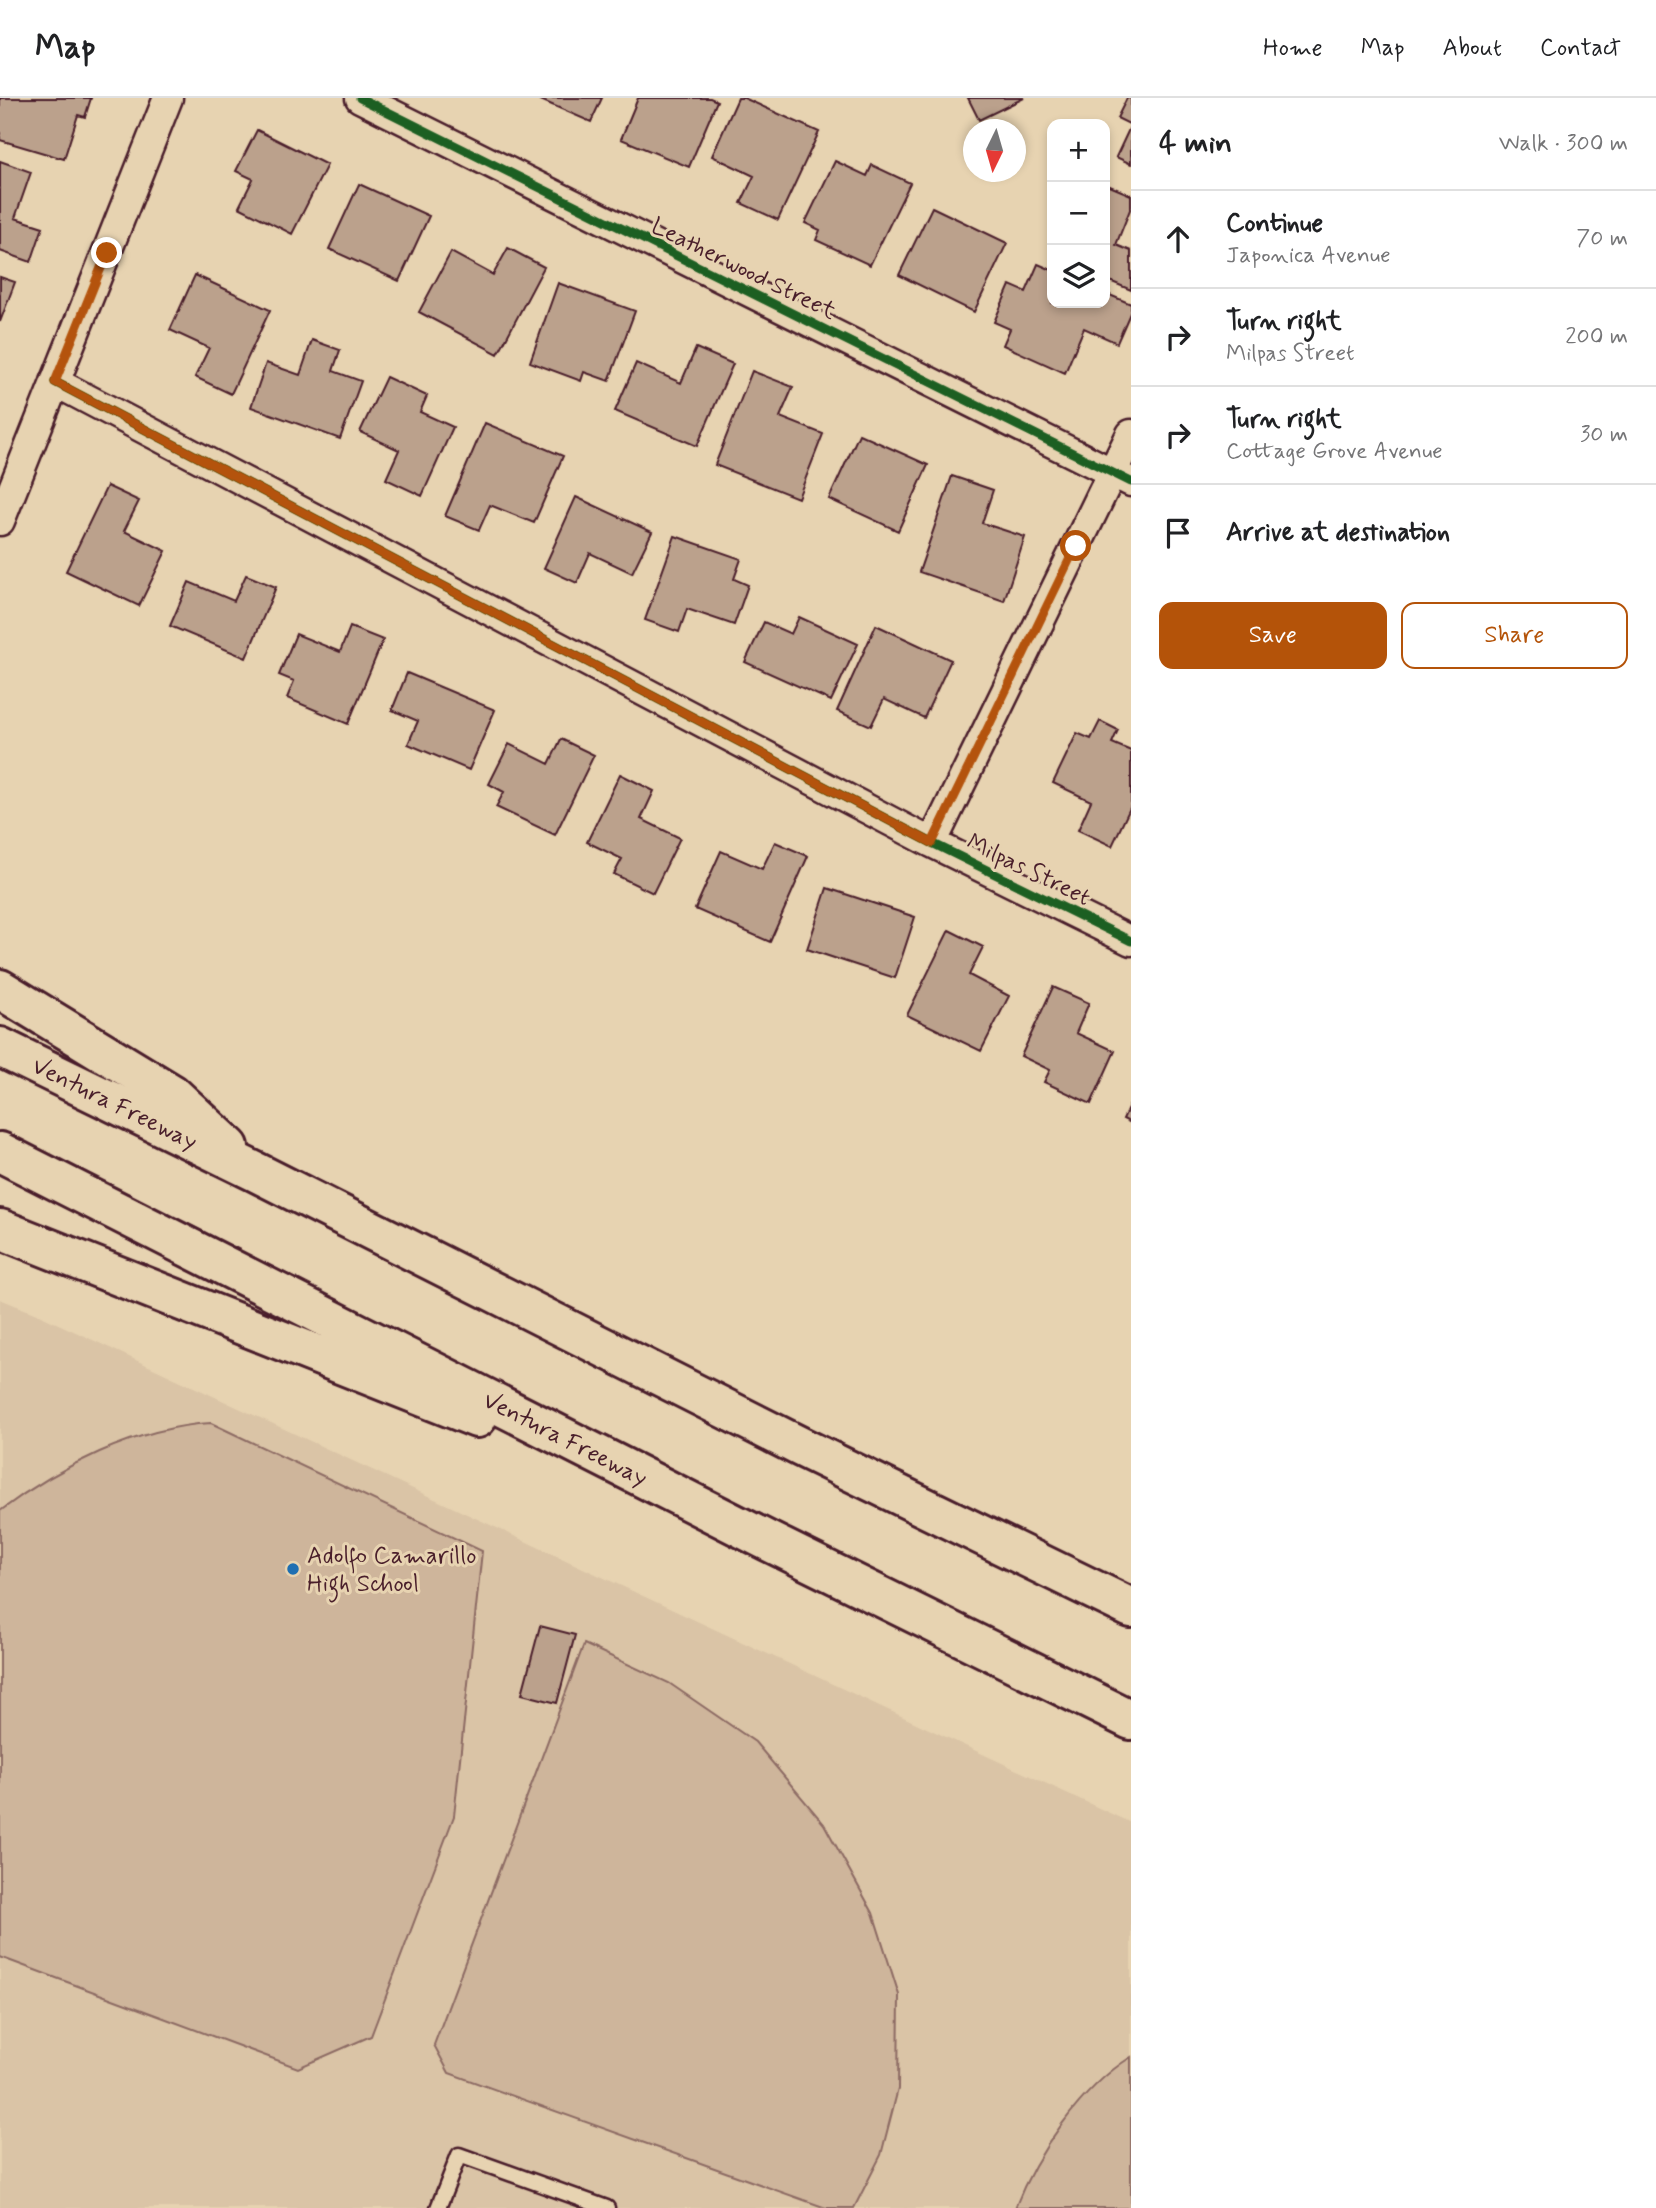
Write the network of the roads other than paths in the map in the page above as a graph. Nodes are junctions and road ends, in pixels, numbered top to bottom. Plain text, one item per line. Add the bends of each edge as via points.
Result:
1 (168, 98) edge
2 (360, 98) edge
3 (55, 382) junction
4 (1131, 433) edge
5 (1121, 477) edge
6 (0, 522) edge
7 (932, 843) junction
8 (1131, 941) edge
9 (0, 989) edge
10 (0, 1047) edge
11 (0, 1152) edge
12 (256, 1172) junction
13 (0, 1229) edge
14 (698, 1504) junction
15 (1131, 1608) edge
16 (1131, 1720) edge
17 (438, 2208) edge
18 (607, 2208) edge

1 - 3 street
2 - 5 street, Leatherwood Street
3 - 6 street
3 - 7 street, Milpas Street
4 - 5 street
5 - 7 street
7 - 8 street, Milpas Street
9 - 12 highway via 172,1094
10 - 12 highway, Ventura Freeway
11 - 14 highway, Ventura Freeway
12 - 15 highway, Ventura Freeway
13 - 14 highway
14 - 16 highway, Ventura Freeway
17 - 18 lane via 458,2155

